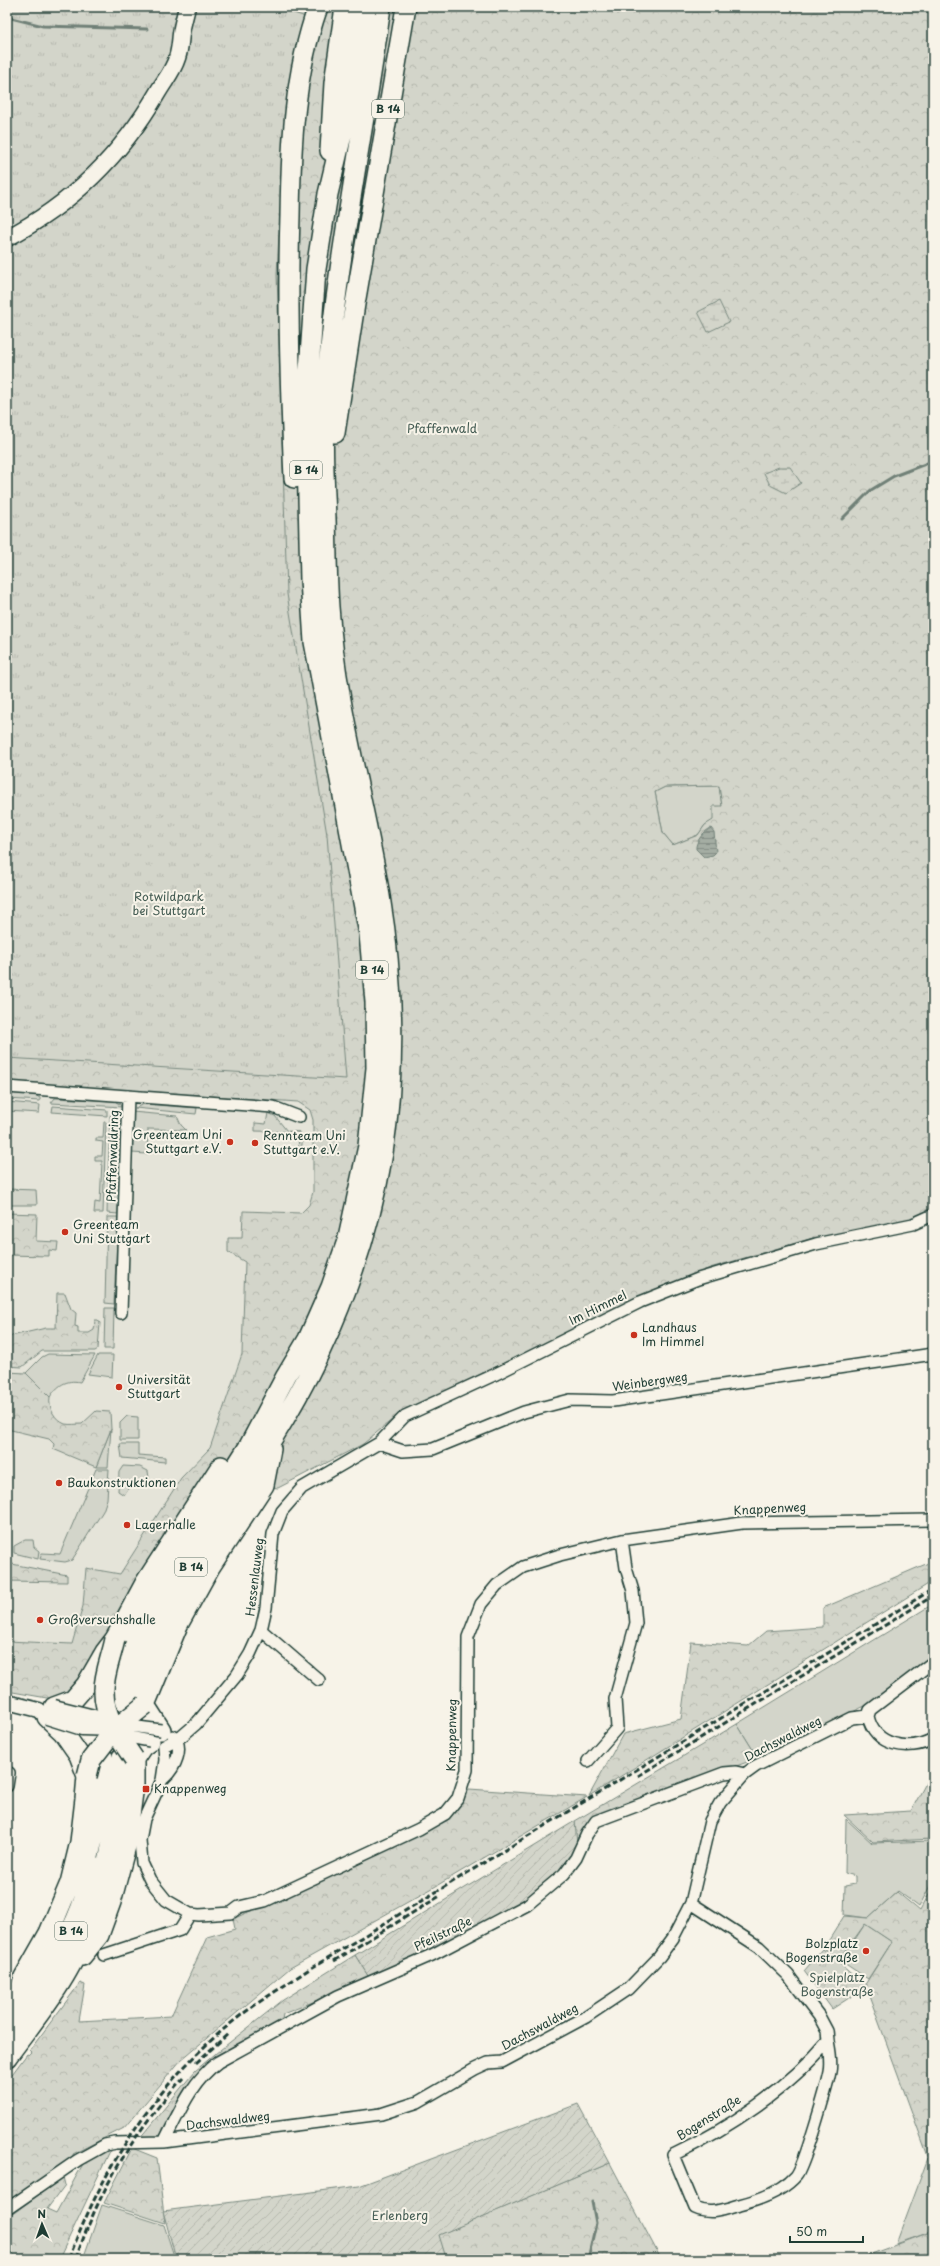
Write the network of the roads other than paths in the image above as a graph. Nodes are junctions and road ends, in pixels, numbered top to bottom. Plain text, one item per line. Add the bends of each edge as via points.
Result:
1 (187, 7) edge
2 (318, 7) edge
3 (345, 7) edge
4 (362, 7) edge
5 (381, 7) edge
6 (406, 7) edge
7 (361, 84) junction
8 (328, 194) junction
9 (7, 238) edge
10 (326, 524) junction
11 (310, 580) junction
12 (7, 1087) edge
13 (128, 1096) junction
14 (299, 1117) dead end
15 (933, 1215) edge
16 (121, 1312) dead end
17 (933, 1354) edge
18 (279, 1389) junction
19 (379, 1443) junction
20 (302, 1488) joint
21 (933, 1516) edge
22 (921, 1520) junction
23 (933, 1520) edge
24 (622, 1540) junction
25 (261, 1630) junction
26 (115, 1639) junction
27 (933, 1662) edge
28 (319, 1680) dead end
29 (7, 1702) edge
30 (128, 1704) junction
31 (46, 1712) junction
32 (868, 1716) junction
33 (115, 1729) junction
34 (933, 1739) edge
35 (158, 1740) junction
36 (177, 1740) junction
37 (103, 1757) dead end
38 (128, 1758) junction
39 (588, 1761) dead end
40 (7, 1772) edge
41 (745, 1774) junction
42 (87, 1776) junction
43 (162, 1780) junction
44 (7, 1786) edge
45 (98, 1818) junction
46 (691, 1903) junction
47 (190, 1914) junction
48 (104, 1955) dead end
49 (70, 1968) junction
50 (10, 2015) edge
51 (7, 2029) edge
52 (828, 2041) junction
53 (7, 2057) edge
54 (164, 2142) junction
55 (7, 2209) edge

1 - 9 main road via 181,34 172,46 158,91 135,130 98,173 72,195 47,214
2 - 11 highway via 305,50 297,101 290,187 288,285 297,534 303,572
3 - 8 highway, B 14 via 331,110
4 - 7 highway
5 - 7 highway
6 - 10 highway, B 14 via 344,371 334,437
7 - 8 highway
7 - 10 highway via 324,422
8 - 11 highway, B 14 via 316,269 307,384
10 - 30 highway, B 14 via 329,610 337,673 348,743 376,874 389,963 392,1015 390,1084 383,1153 347,1288 320,1351 273,1437 264,1485 210,1567 178,1625
11 - 18 highway, B 14 via 319,674 369,934 375,1002 376,1068 368,1146 348,1238 331,1287 308,1339
12 - 13 street, Pfaffenwaldring
13 - 14 street, Pfaffenwaldring via 273,1107
13 - 16 street, Pfaffenwaldring
15 - 19 street, Im Himmel via 912,1224 816,1244 746,1264 698,1279 640,1302 405,1416
17 - 19 street, Weinbergweg via 613,1401 570,1400 524,1412 433,1449 402,1451
18 - 26 highway, B 14 via 271,1390 180,1526
18 - 30 highway, B 14 via 249,1446 167,1575 146,1613 126,1659
19 - 20 street, Im Himmel
20 - 25 street, Hessenlauweg via 282,1511 273,1534 266,1608
21 - 22 street, Knappenweg
22 - 23 street, Knappenweg
22 - 24 street, Knappenweg via 742,1523
24 - 39 street via 633,1591 636,1623 615,1699 616,1728
24 - 47 street, Knappenweg via 560,1554 523,1567 497,1585 481,1604 468,1637 466,1770 458,1798 445,1814 419,1829 264,1901 239,1907 231,1913
25 - 28 street, Hessenlauweg
25 - 36 street, Hessenlauweg via 237,1675 196,1724
26 - 31 highway, B 14 via 79,1695 67,1704
26 - 33 highway, B 14, bridge via 104,1690
27 - 32 street via 870,1710
29 - 31 street
30 - 33 highway, B 14, bridge
30 - 35 highway
31 - 33 street, bridge via 82,1728
31 - 42 highway, bridge via 74,1747
32 - 34 street via 873,1729 891,1743 906,1747 918,1746
32 - 41 street, Dachswaldweg via 852,1718
33 - 35 street, bridge via 129,1737
33 - 38 highway, B 14, bridge
33 - 42 highway, B 14, bridge via 91,1760
35 - 36 street, Hessenlauweg
35 - 36 street via 172,1735
35 - 38 highway via 142,1747
35 - 43 street via 166,1760
36 - 43 street via 178,1754
37 - 45 highway, B 14
38 - 49 highway, B 14 via 107,1870
38 - 49 highway, B 14 via 134,1785 126,1846 111,1902 99,1935
40 - 44 street
41 - 46 street, Dachswaldweg via 720,1803 710,1821
41 - 54 street, Pfeilstraße via 724,1773 596,1821 576,1858 564,1874 527,1905 432,1955 338,1996 218,2062 200,2077
42 - 50 highway, B 14 via 80,1842 70,1883 49,1933 24,1977
43 - 47 street via 144,1819 140,1840 142,1863 150,1880 166,1900
45 - 50 highway, B 14 via 82,1886 63,1933 34,1985
45 - 51 highway, B 14 via 100,1833 90,1882 69,1934 48,1973
46 - 52 street, Bogenstraße via 759,1947 788,1975 819,2016 827,2031
46 - 54 street, Dachswaldweg via 673,1938 659,1957 628,1989 561,2032 502,2062 488,2063 418,2102 381,2114
47 - 48 street via 180,1930
49 - 53 highway, B 14 via 46,2006
52 - 52 street, Bogenstraße via 773,2093 718,2131 673,2155 695,2208 713,2212 760,2199 797,2176 831,2071
54 - 55 street, Dachswaldweg via 105,2145 78,2160

